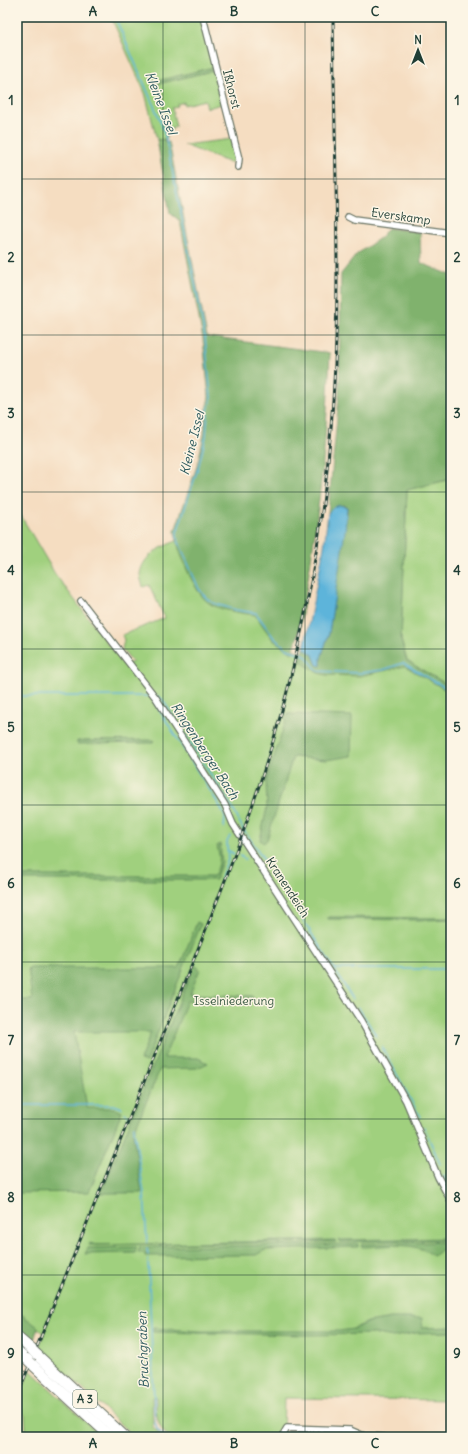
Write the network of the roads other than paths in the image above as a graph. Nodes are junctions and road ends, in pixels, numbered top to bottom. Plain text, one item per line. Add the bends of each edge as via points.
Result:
1 (203, 17) edge
2 (238, 167) dead end
3 (348, 217) dead end
4 (451, 233) edge
5 (81, 601) dead end
6 (451, 1201) edge
7 (17, 1337) edge
8 (17, 1351) edge
9 (32, 1356) junction
10 (350, 1430) junction
11 (111, 1437) edge
12 (125, 1437) edge
13 (284, 1437) edge
14 (350, 1437) edge
15 (383, 1437) edge

1 - 2 street, Ißhorst via 239,159
3 - 4 street, Everskamp via 354,220
5 - 6 street, Kranendeich via 156,698 225,805 239,833 361,1021 406,1101 438,1177
7 - 9 highway, A 3
8 - 9 highway, A 3
9 - 11 highway, A 3
9 - 12 highway, A 3
10 - 13 street via 287,1428
10 - 14 street
10 - 15 street via 364,1436

